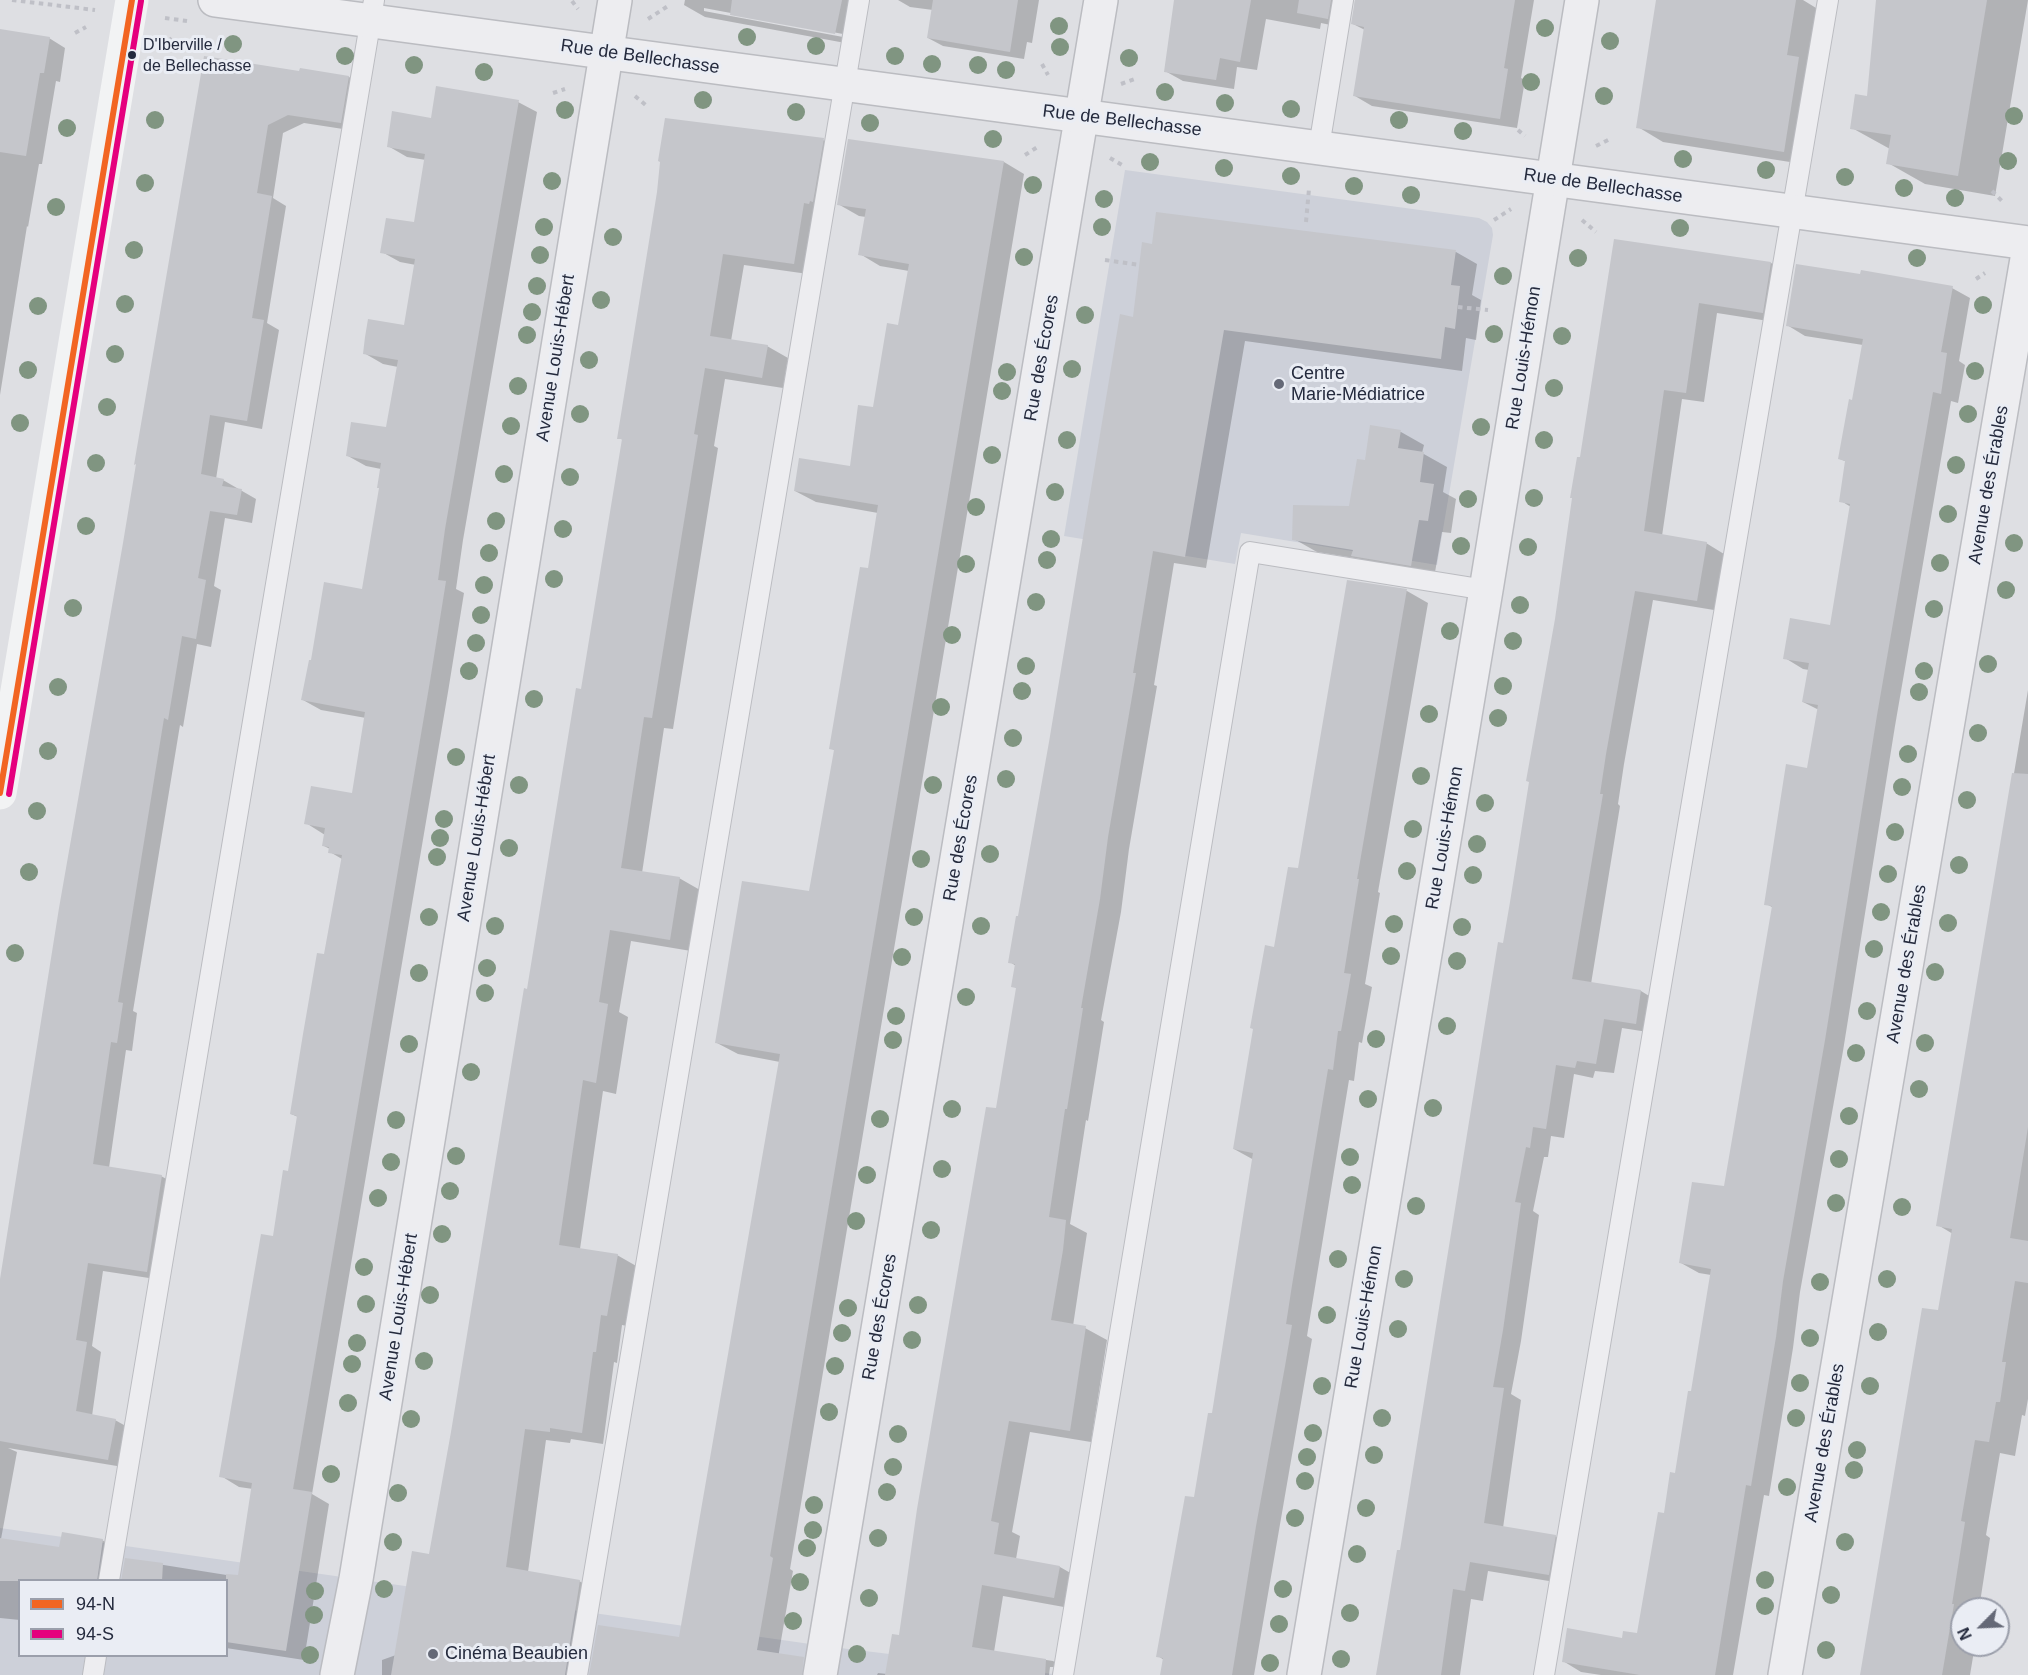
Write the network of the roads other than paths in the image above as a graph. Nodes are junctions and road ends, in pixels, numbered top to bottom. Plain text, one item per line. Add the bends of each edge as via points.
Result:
1 (132, 0) edge
2 (216, 0) edge
3 (615, 0) edge
4 (859, 0) edge
5 (1101, 0) edge
6 (1343, 0) edge
7 (1581, 0) edge
8 (1828, 0) edge
9 (373, 10) edge
10 (606, 52) junction
11 (845, 86) junction
12 (1082, 116) junction
13 (1319, 147) junction
14 (1552, 180) junction
15 (1792, 212) junction
16 (2028, 243) edge
17 (2028, 253) edge
18 (1486, 590) junction
19 (0, 793) edge
20 (109, 1579) edge
21 (96, 1657) edge
22 (93, 1675) edge
23 (337, 1675) edge
24 (577, 1675) edge
25 (820, 1675) edge
26 (1063, 1675) edge
27 (1304, 1675) edge
28 (1544, 1675) edge
29 (1785, 1675) edge

1 - 19 main road
2 - 9 street, Rue de Bellechasse
3 - 10 street, Avenue Louis-Hébert
4 - 11 lane
5 - 12 street, Rue des Écores
6 - 13 lane
7 - 14 street, Rue Louis-Hémon
8 - 15 lane
9 - 10 street, Rue de Bellechasse
9 - 20 lane
10 - 11 street, Rue de Bellechasse
10 - 23 street, Avenue Louis-Hébert via 356,1579
11 - 12 street, Rue de Bellechasse
11 - 24 lane
12 - 13 street, Rue de Bellechasse
12 - 25 street, Rue des Écores
13 - 14 street, Rue de Bellechasse
14 - 15 street, Rue de Bellechasse
14 - 18 street, Rue Louis-Hémon
15 - 16 street, Rue de Bellechasse
15 - 28 lane
17 - 29 street, Avenue des Érables
18 - 26 lane via 1250,552
18 - 27 street, Rue Louis-Hémon
21 - 22 lane

